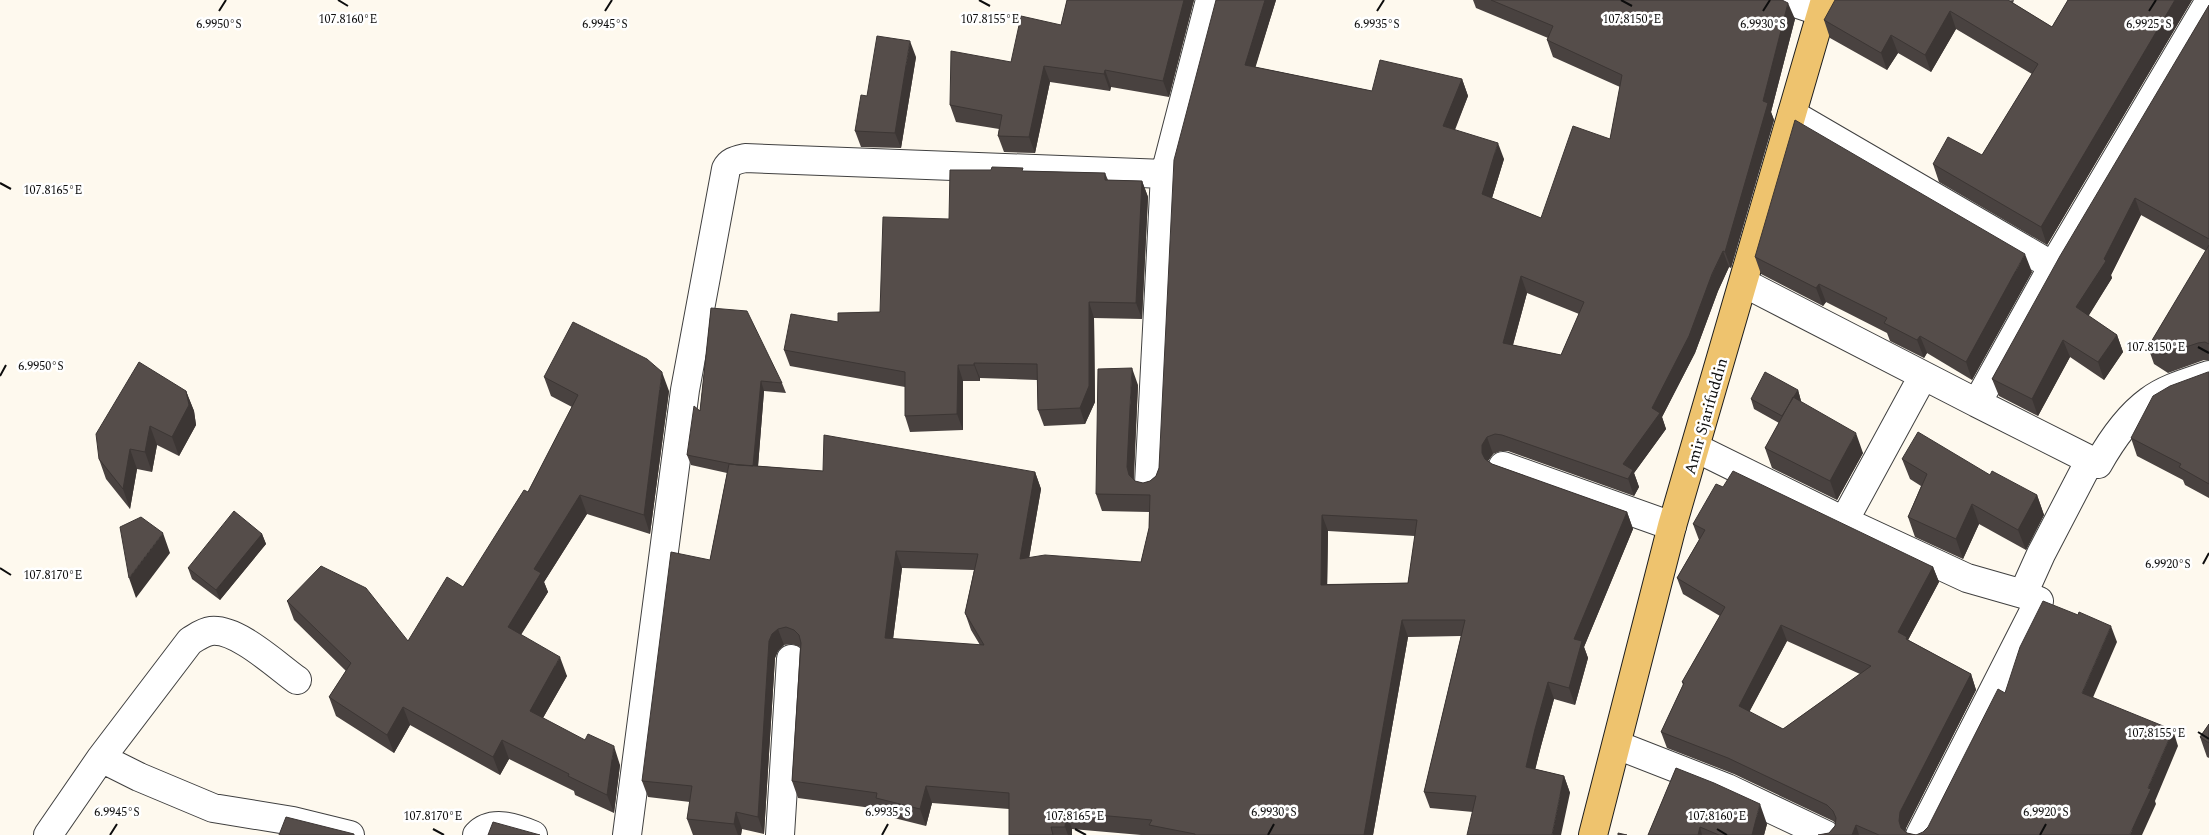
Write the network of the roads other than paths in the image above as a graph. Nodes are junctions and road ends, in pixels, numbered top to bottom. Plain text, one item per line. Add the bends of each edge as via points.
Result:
1 (1210, 0) edge
2 (1786, 0) edge
3 (2209, 2) edge
4 (1823, 6) edge
5 (1792, 114) junction
6 (1166, 174) junction
7 (2053, 266) junction
8 (1744, 283) junction
9 (2209, 375) edge
10 (1923, 376) junction
11 (1976, 403) junction
12 (1696, 448) junction
13 (2090, 460) junction
14 (1503, 466) edge
15 (1149, 484) edge
16 (1844, 521) junction
17 (1672, 526) junction
18 (2023, 594) junction
19 (791, 659) dead end
20 (297, 680) dead end
21 (1617, 745) junction
22 (101, 758) junction
23 (48, 835) edge
24 (350, 835) edge
25 (477, 835) edge
26 (533, 835) edge
27 (627, 835) edge
28 (780, 835) edge
29 (1593, 835) edge
30 (1826, 835) edge
31 (1920, 835) edge

1 - 6 street
2 - 4 street
3 - 7 street
4 - 5 main road, Amir Sjarifuddin
5 - 7 street
5 - 8 main road, Amir Sjarifuddin
6 - 15 street
6 - 27 street via 745,158 728,165 685,390
7 - 11 street
8 - 10 street
8 - 12 main road, Amir Sjarifuddin
9 - 13 street via 2148,401 2116,435 2098,464
10 - 11 street
10 - 16 street
11 - 13 street
12 - 16 street
12 - 17 main road, Amir Sjarifuddin
13 - 18 street
14 - 17 street
16 - 18 street via 1967,578
17 - 21 main road, Amir Sjarifuddin
18 - 31 street via 2039,601
19 - 28 street
20 - 22 street via 235,635 212,631 203,633 190,641
21 - 29 main road, Amir Sjarifuddin
21 - 30 street via 1727,788
22 - 23 street
22 - 24 street via 213,808 293,821
25 - 26 street via 483,829 496,826 513,827

